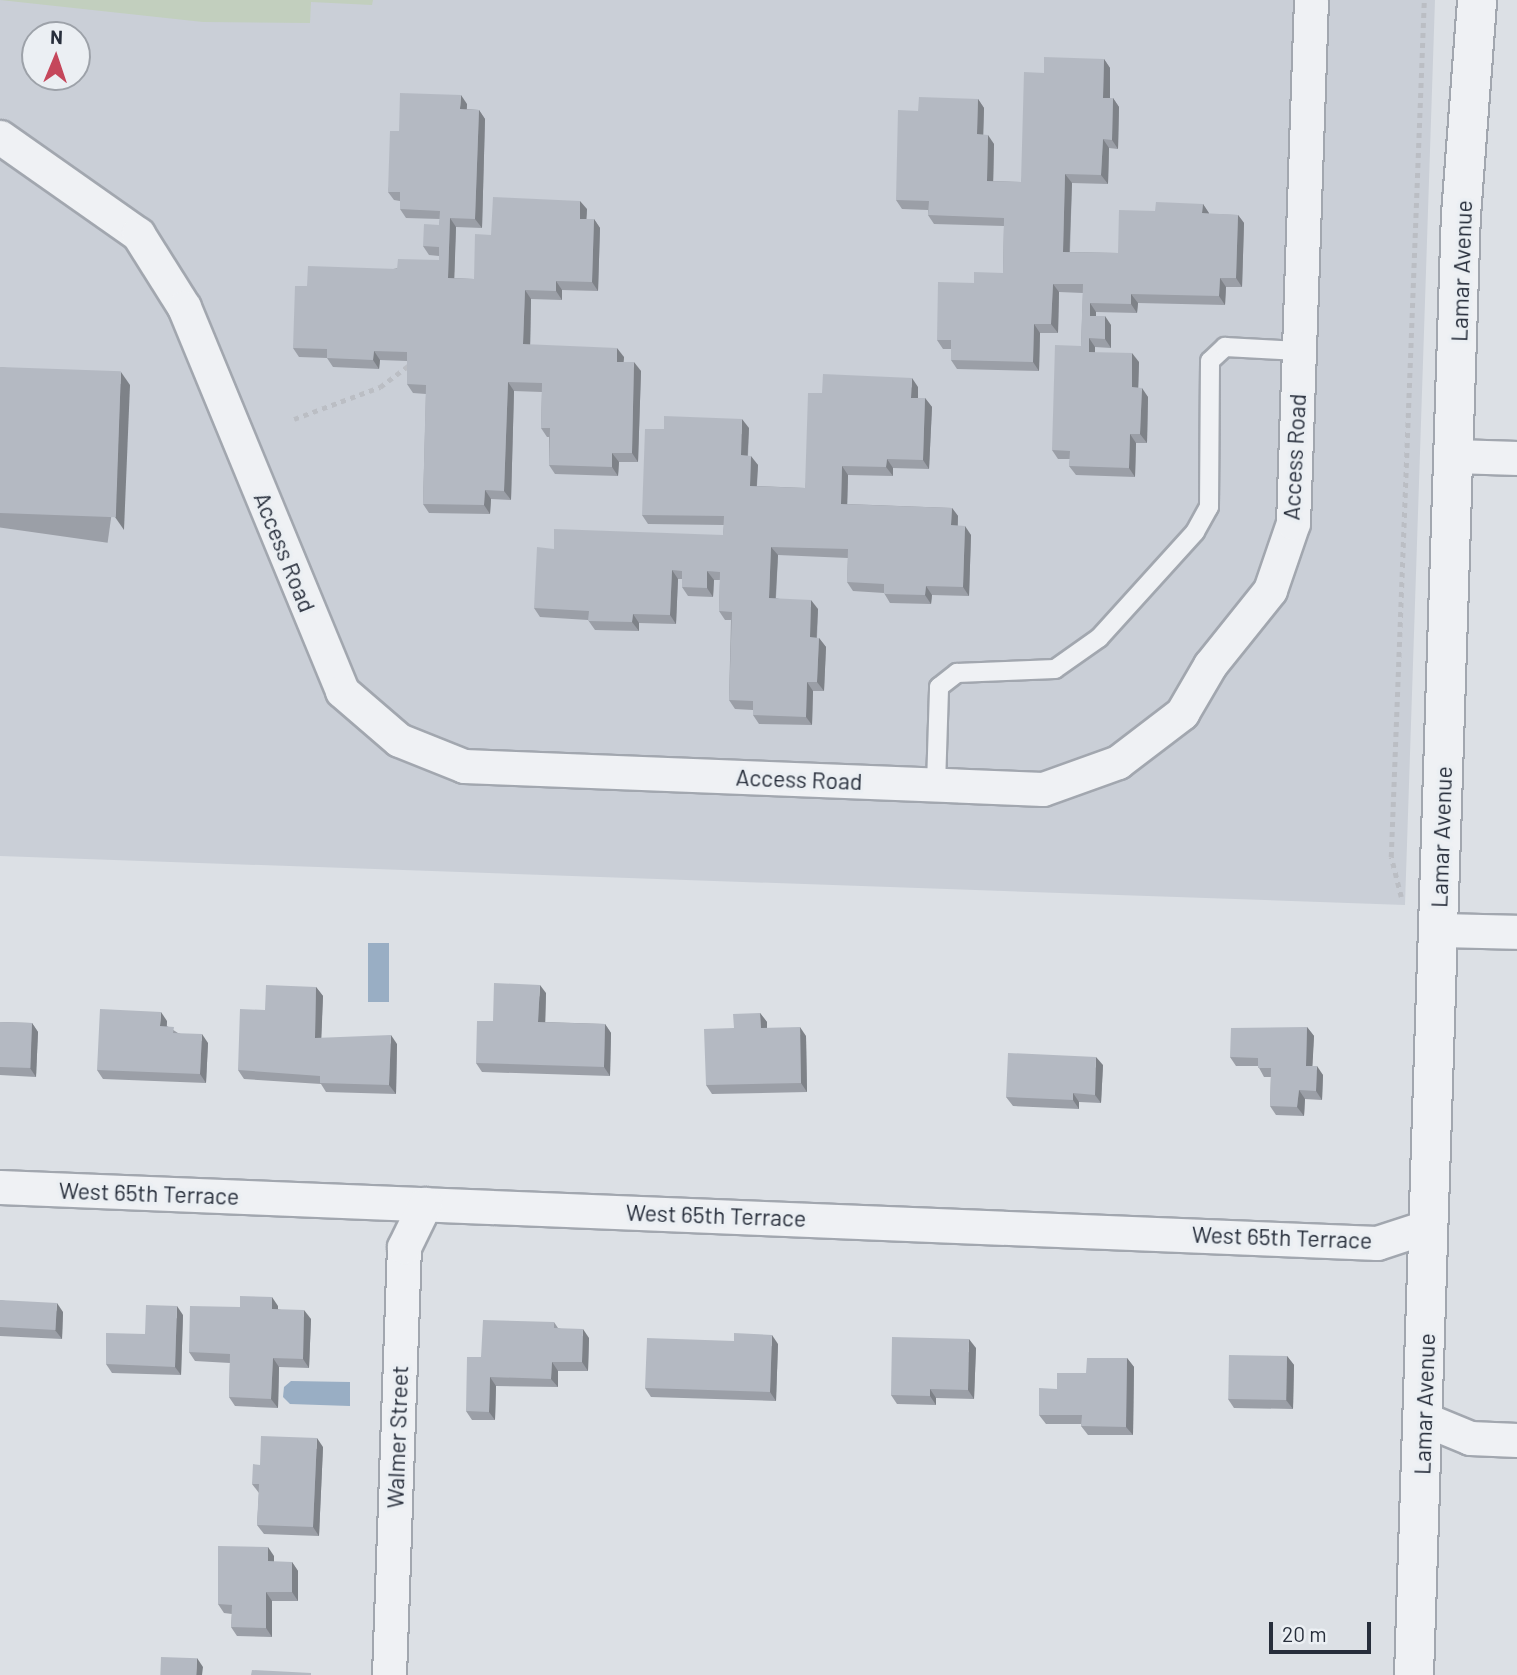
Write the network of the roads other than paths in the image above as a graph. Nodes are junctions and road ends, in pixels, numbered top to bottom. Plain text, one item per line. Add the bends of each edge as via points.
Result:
1 (1311, 0) edge
2 (1477, 0) edge
3 (0, 137) edge
4 (1300, 351) junction
5 (1455, 456) junction
6 (1517, 458) edge
7 (936, 785) junction
8 (1437, 930) junction
9 (1517, 932) edge
10 (0, 1187) edge
11 (425, 1205) junction
12 (1429, 1226) junction
13 (1424, 1419) junction
14 (1517, 1440) edge
15 (389, 1675) edge
16 (1414, 1675) edge

1 - 4 street, Access Road
2 - 5 street, Lamar Avenue via 1461,215
3 - 7 street, Access Road via 138,234 184,307 342,691 399,740 464,766
4 - 7 street, Access Road via 1293,523 1270,590 1210,665 1182,713 1118,762 1043,789
4 - 7 lane via 1226,348 1210,361 1209,507 1195,532 1099,638 1055,668 957,673 939,687
5 - 6 street
5 - 8 street, Lamar Avenue
8 - 9 street
8 - 12 street, Lamar Avenue
10 - 11 street, West 65th Terrace
11 - 12 street, West 65th Terrace via 1377,1243
11 - 15 street, Walmer Street via 404,1247
12 - 13 street, Lamar Avenue
13 - 14 street via 1470,1438
13 - 16 street, Lamar Avenue

